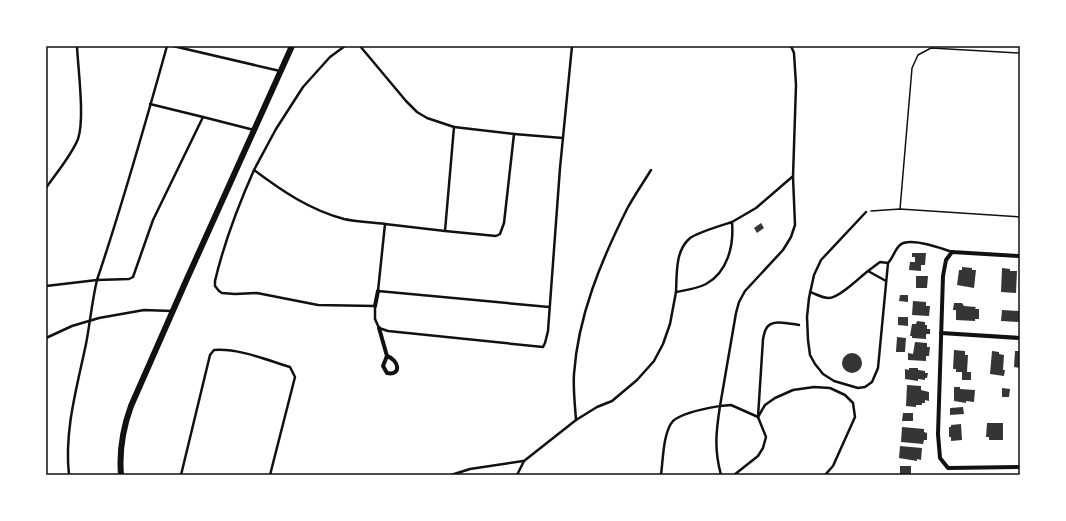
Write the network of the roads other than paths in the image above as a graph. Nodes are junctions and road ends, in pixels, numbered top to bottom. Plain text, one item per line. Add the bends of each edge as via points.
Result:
1 (77, 46) edge
2 (167, 46) edge
3 (173, 46) edge
4 (292, 46) edge
5 (345, 46) edge
6 (360, 46) edge
7 (572, 46) edge
8 (791, 46) edge
9 (281, 72) junction
10 (150, 104) junction
11 (203, 117) junction
12 (454, 127) junction
13 (254, 130) junction
14 (514, 134) junction
15 (563, 138) junction
16 (254, 170) junction
17 (651, 170) dead end
18 (793, 177) junction
19 (46, 188) edge
20 (866, 212) road end
21 (732, 222) junction
22 (385, 224) junction
23 (445, 231) junction
24 (952, 252) junction
25 (1020, 256) edge
26 (888, 263) junction
27 (868, 270) junction
28 (97, 280) junction
29 (886, 281) junction
30 (46, 286) edge
31 (378, 291) junction
32 (676, 292) junction
33 (810, 292) junction
34 (375, 306) junction
35 (549, 307) junction
36 (172, 311) junction
37 (90, 320) junction
38 (799, 325) dead end
39 (379, 328) junction
40 (941, 333) junction
41 (46, 338) edge
42 (1020, 338) edge
43 (387, 356) dead end
44 (720, 406) junction
45 (758, 417) junction
46 (576, 420) junction
47 (524, 461) junction
48 (1020, 467) edge
49 (455, 474) edge
50 (69, 475) edge
51 (121, 475) edge
52 (181, 475) edge
53 (270, 475) edge
54 (451, 475) edge
55 (517, 475) edge
56 (661, 475) edge
57 (721, 475) edge
58 (734, 475) edge
59 (825, 475) edge

1 - 19 lane via 80,131 74,148
2 - 10 lane
3 - 9 lane
4 - 9 main road
5 - 16 lane via 330,57 303,88 276,129
6 - 12 lane via 416,112
7 - 15 lane
8 - 18 lane via 794,53 796,85
9 - 13 main road
10 - 11 lane
10 - 28 lane via 127,189
11 - 13 lane
11 - 28 lane via 153,220 133,277
12 - 14 lane
12 - 23 lane
13 - 36 main road
14 - 15 lane
14 - 23 lane via 504,223 500,234 496,236
15 - 35 lane
16 - 22 lane via 286,194 317,209 345,219
16 - 34 lane via 219,262 215,281 218,291 235,294 257,293 318,305
17 - 46 lane via 628,208 598,273 586,309 574,375
18 - 21 lane via 756,208
18 - 44 lane via 794,225 791,237 739,302
20 - 33 lane via 821,260
21 - 32 lane via 690,238 678,258
21 - 32 lane via 733,235 727,262 706,284
22 - 23 lane
22 - 31 lane
24 - 25 street
24 - 26 lane via 936,246 903,242
24 - 40 street via 946,260 943,276
26 - 27 lane via 880,262
26 - 29 lane
27 - 29 lane
27 - 33 lane via 838,295 830,298
28 - 30 lane
28 - 37 lane
29 - 33 lane via 878,368 872,382 858,388 834,381 823,374 810,355 807,317
31 - 34 street
31 - 35 lane
32 - 46 lane via 670,324 654,361 637,380 612,401
34 - 39 lane
35 - 39 lane via 548,330 543,347
36 - 37 lane via 144,310
36 - 51 main road via 124,425
37 - 41 lane
37 - 50 lane via 71,416 67,460
38 - 45 lane via 778,323 766,328 763,339
39 - 43 street
40 - 42 street
40 - 48 street via 938,434 940,458 948,468
44 - 45 lane via 731,405
44 - 56 lane via 674,420 666,437
44 - 57 lane via 716,444
45 - 58 lane via 766,437 763,448 758,456
45 - 59 lane via 764,405 793,390 830,388 845,395 853,403 855,417 833,466
46 - 47 lane
47 - 49 lane via 489,465
47 - 55 lane
49 - 54 lane
52 - 53 lane via 210,355 214,350 224,349 290,367 295,377

